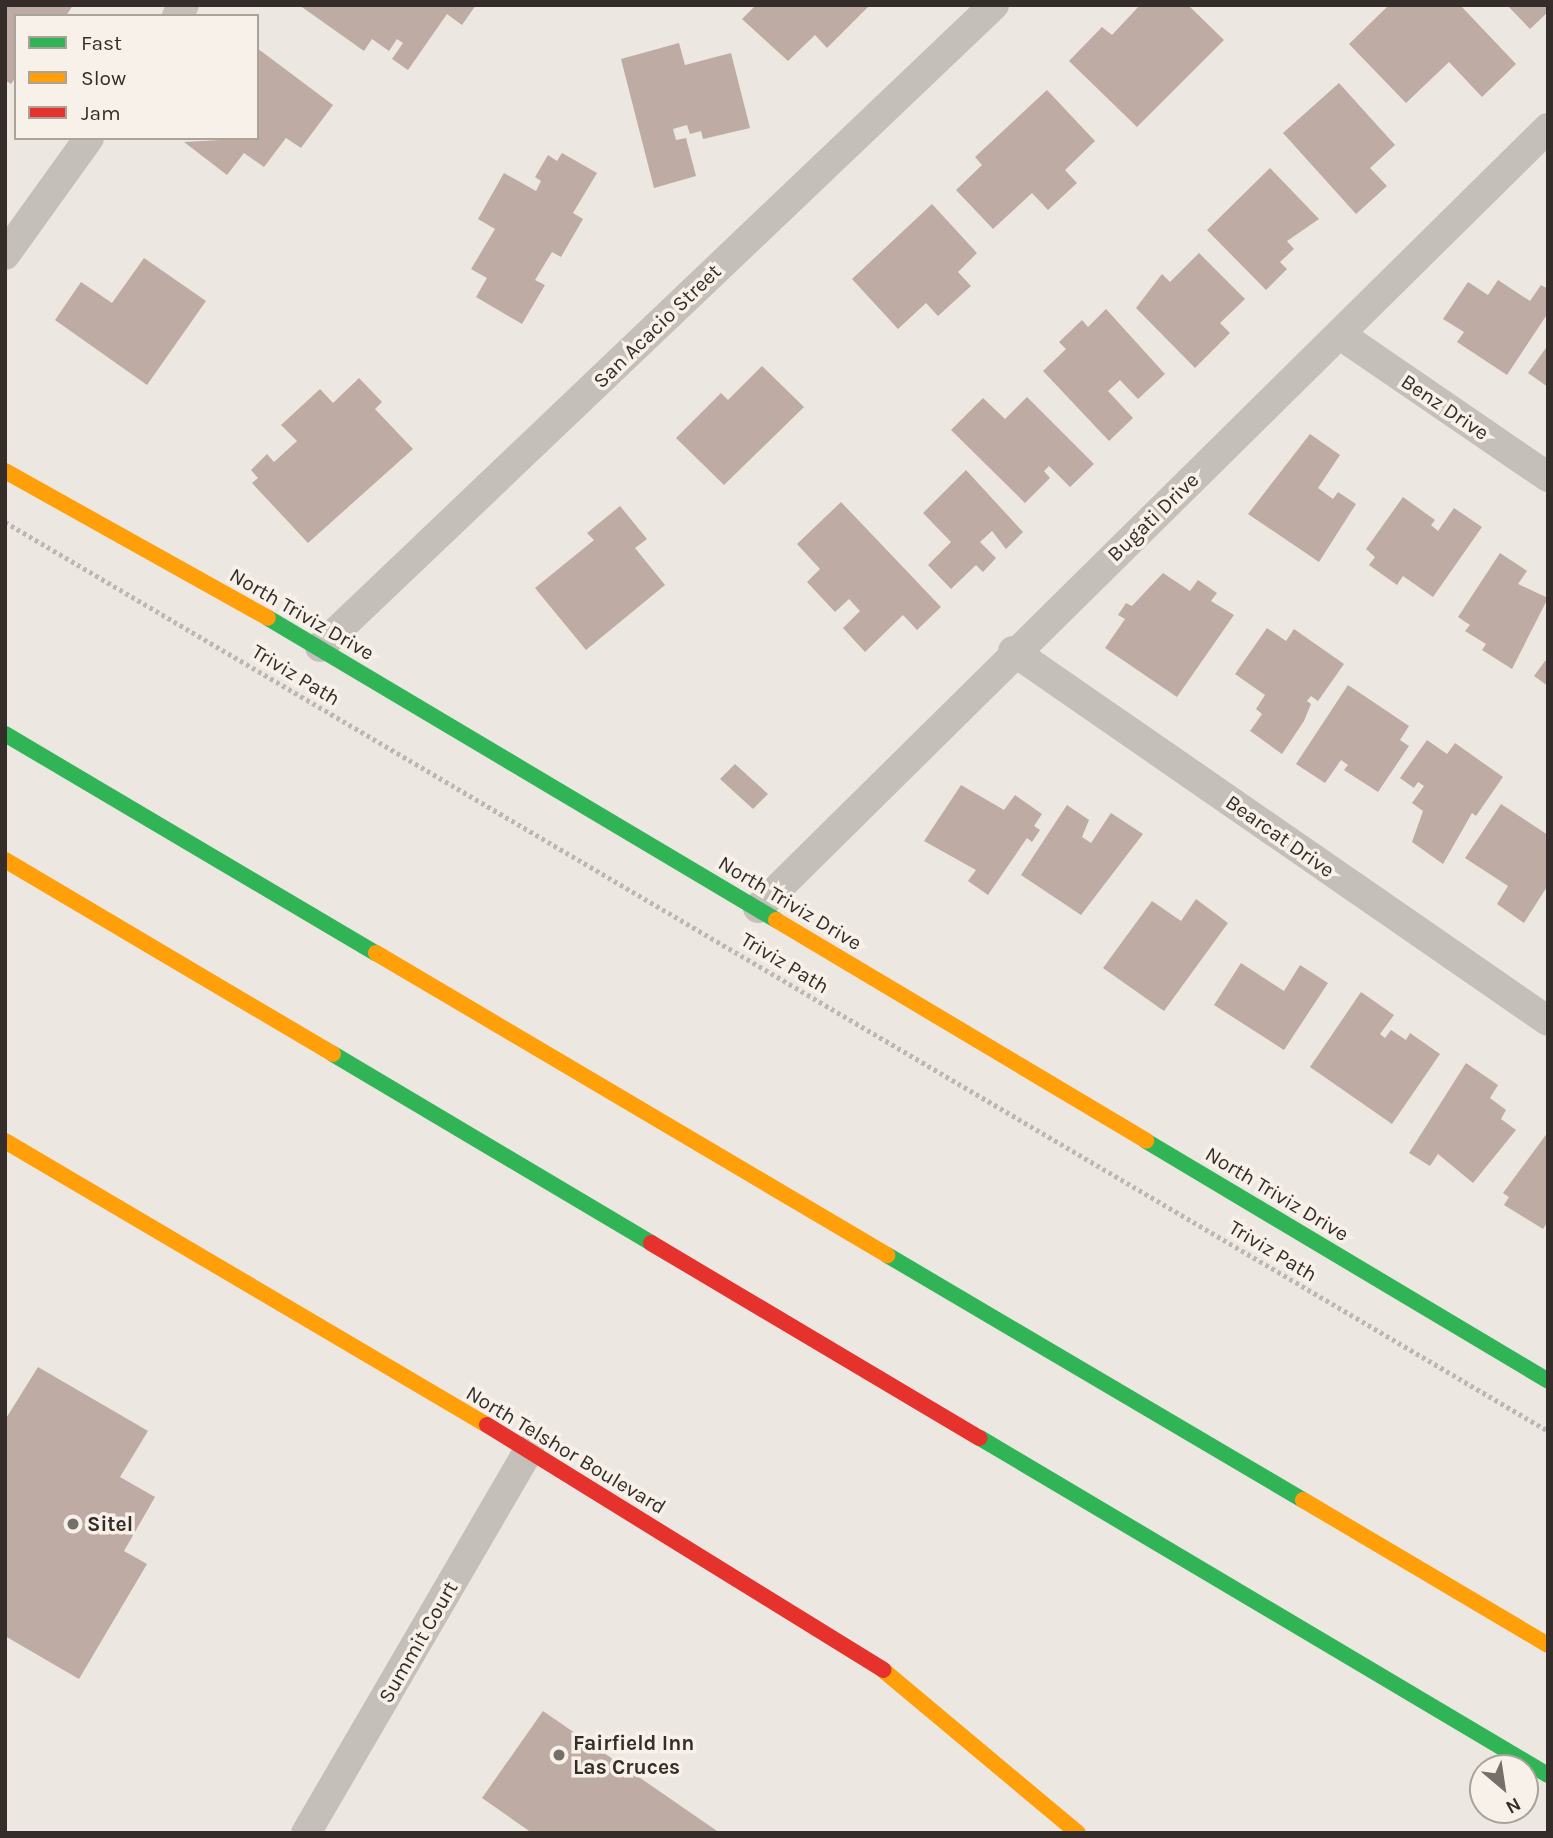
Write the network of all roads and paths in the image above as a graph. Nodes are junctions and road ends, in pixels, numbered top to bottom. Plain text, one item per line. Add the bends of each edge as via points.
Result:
1 (994, 5) edge
2 (1548, 128) edge
3 (88, 140) edge
4 (5, 255) edge
5 (1342, 336) junction
6 (5, 471) edge
7 (1548, 477) edge
8 (5, 522) edge
9 (320, 647) junction
10 (1013, 651) junction
11 (5, 734) edge
12 (5, 860) edge
13 (758, 908) junction
14 (1548, 1021) edge
15 (5, 1141) edge
16 (1548, 1381) edge
17 (1548, 1431) edge
18 (529, 1450) junction
19 (1548, 1645) edge
20 (1548, 1775) edge
21 (306, 1833) edge
22 (1078, 1833) edge

1 - 9 street, San Acacio Street
2 - 5 street, Bugati Drive
3 - 4 street
5 - 7 street, Benz Drive
5 - 10 street, Bugati Drive
6 - 9 main road, North Triviz Drive
8 - 17 path, Triviz Path
9 - 13 main road, North Triviz Drive
10 - 13 street, Bugati Drive
10 - 14 street, Bearcat Drive
11 - 19 main road
12 - 20 main road
13 - 16 main road, North Triviz Drive
15 - 18 main road, North Telshor Boulevard
18 - 21 street, Summit Court
18 - 22 main road, North Telshor Boulevard via 894,1677

